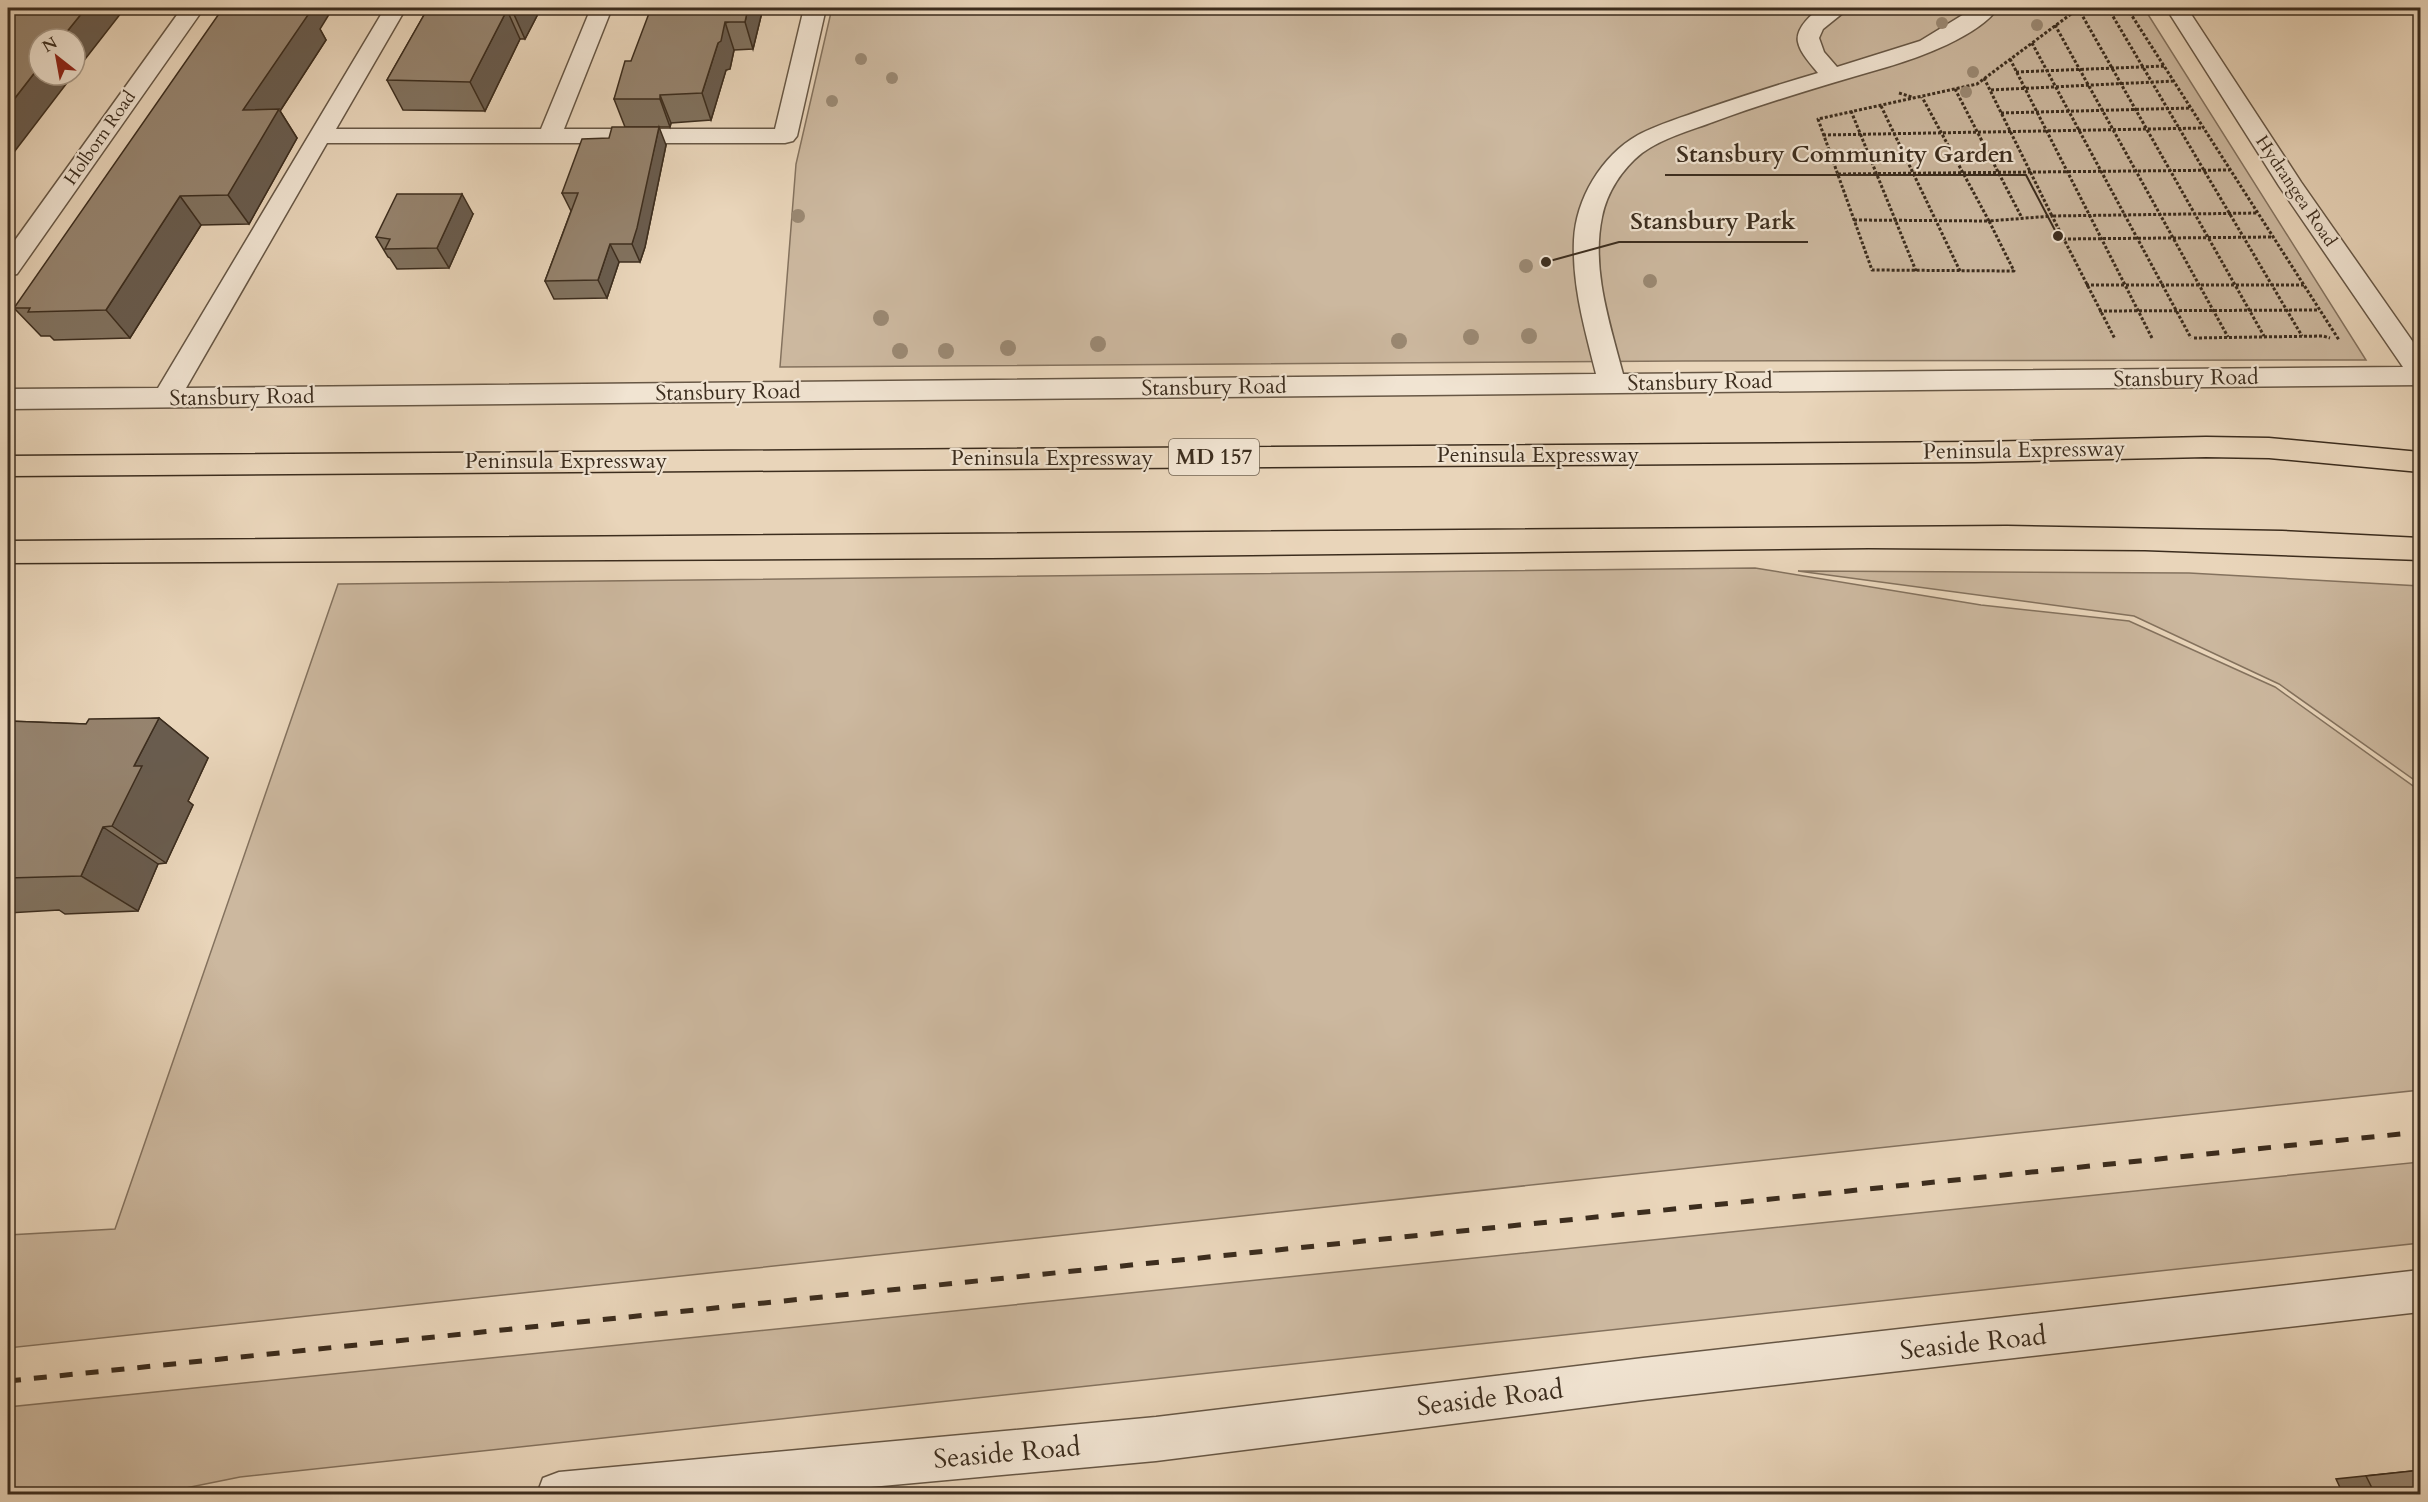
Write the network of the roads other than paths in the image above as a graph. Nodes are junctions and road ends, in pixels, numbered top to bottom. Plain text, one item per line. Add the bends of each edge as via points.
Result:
1 (193, 8) edge
2 (394, 8) edge
3 (601, 8) edge
4 (815, 8) edge
5 (1838, 8) edge
6 (1988, 8) edge
7 (2177, 8) edge
8 (1832, 75) junction
9 (319, 136) junction
10 (550, 136) junction
11 (8, 268) edge
12 (2421, 370) edge
13 (2421, 376) edge
14 (1612, 383) junction
15 (166, 398) junction
16 (8, 399) edge
17 (2421, 462) edge
18 (8, 466) edge
19 (2421, 549) edge
20 (8, 552) edge
21 (2421, 1291) edge
22 (559, 1494) edge

1 - 11 street, Holborn Road
2 - 9 street
3 - 10 street
4 - 10 street via 784,136
5 - 8 street via 1819,19 1807,33 1812,53
6 - 8 street via 1930,45
7 - 12 street, Hydrangea Road via 2291,186
8 - 14 street via 1661,133 1629,152 1598,191 1589,219 1586,255 1595,315
9 - 10 street
9 - 15 street
13 - 14 street, Stansbury Road
14 - 15 street, Stansbury Road
15 - 16 street, Stansbury Road
17 - 18 main road, Peninsula Expressway / MD 157 via 2269,448 2206,447
19 - 20 main road via 2198,540 1845,538
21 - 22 street, Seaside Road via 1155,1439

